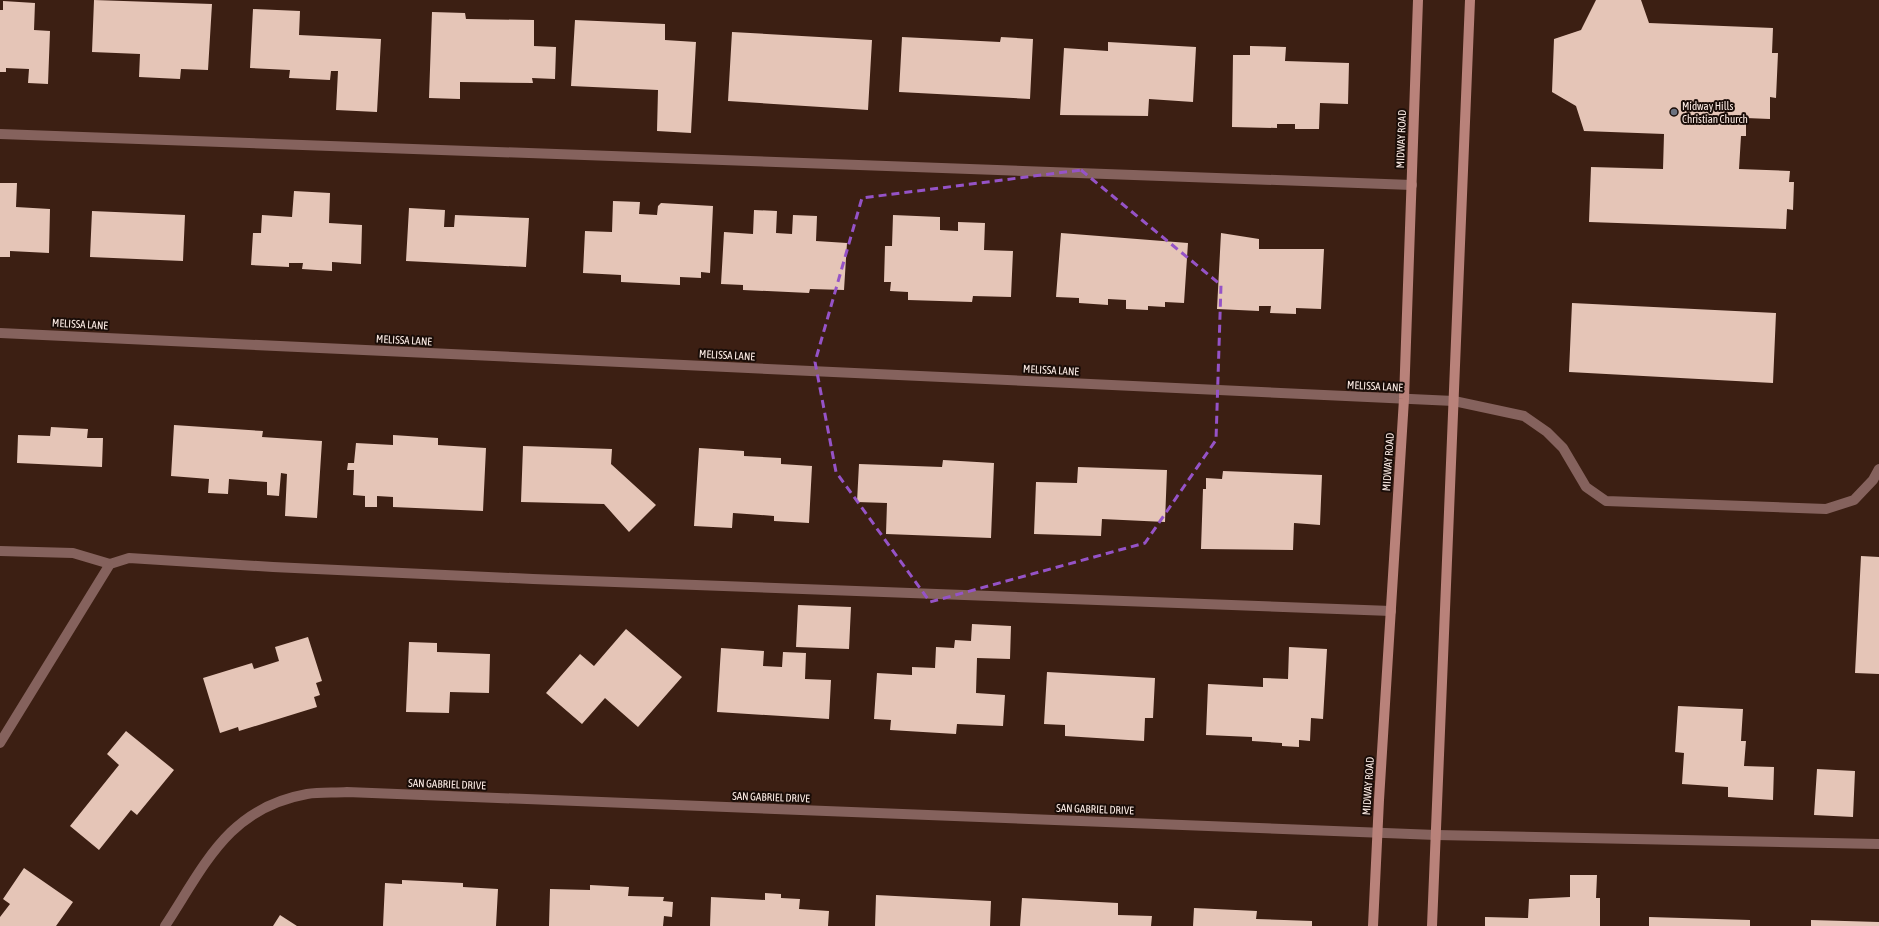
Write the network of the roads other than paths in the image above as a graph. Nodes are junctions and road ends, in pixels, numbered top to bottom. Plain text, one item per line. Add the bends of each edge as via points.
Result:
1 (1418, 0) edge
2 (1470, 0) edge
3 (0, 134) edge
4 (1412, 185) junction
5 (0, 333) edge
6 (1404, 399) junction
7 (1454, 401) junction
8 (1879, 469) edge
9 (0, 551) edge
10 (110, 564) junction
11 (1391, 611) junction
12 (0, 743) edge
13 (1377, 833) junction
14 (1436, 835) junction
15 (1879, 844) edge
16 (165, 926) edge
17 (1373, 926) edge
18 (1432, 926) edge

1 - 4 main road, MIDWAY ROAD
2 - 7 main road
3 - 4 street
4 - 6 main road, MIDWAY ROAD
5 - 6 street, MELISSA LANE
6 - 7 street, MELISSA LANE
6 - 11 main road, MIDWAY ROAD
7 - 8 street, MELISSA LANE via 1524,416 1547,432 1563,448 1586,486 1606,501 1826,509 1854,500 1873,480
7 - 14 main road
9 - 10 street via 73,553
10 - 11 street via 130,558 533,579
10 - 12 street
11 - 13 main road, MIDWAY ROAD
13 - 14 street, SAN GABRIEL DRIVE
13 - 16 street, SAN GABRIEL DRIVE via 347,792 308,794 270,804 244,820 221,841
13 - 17 main road, MIDWAY ROAD
14 - 15 street, SAN GABRIEL DRIVE
14 - 18 main road

